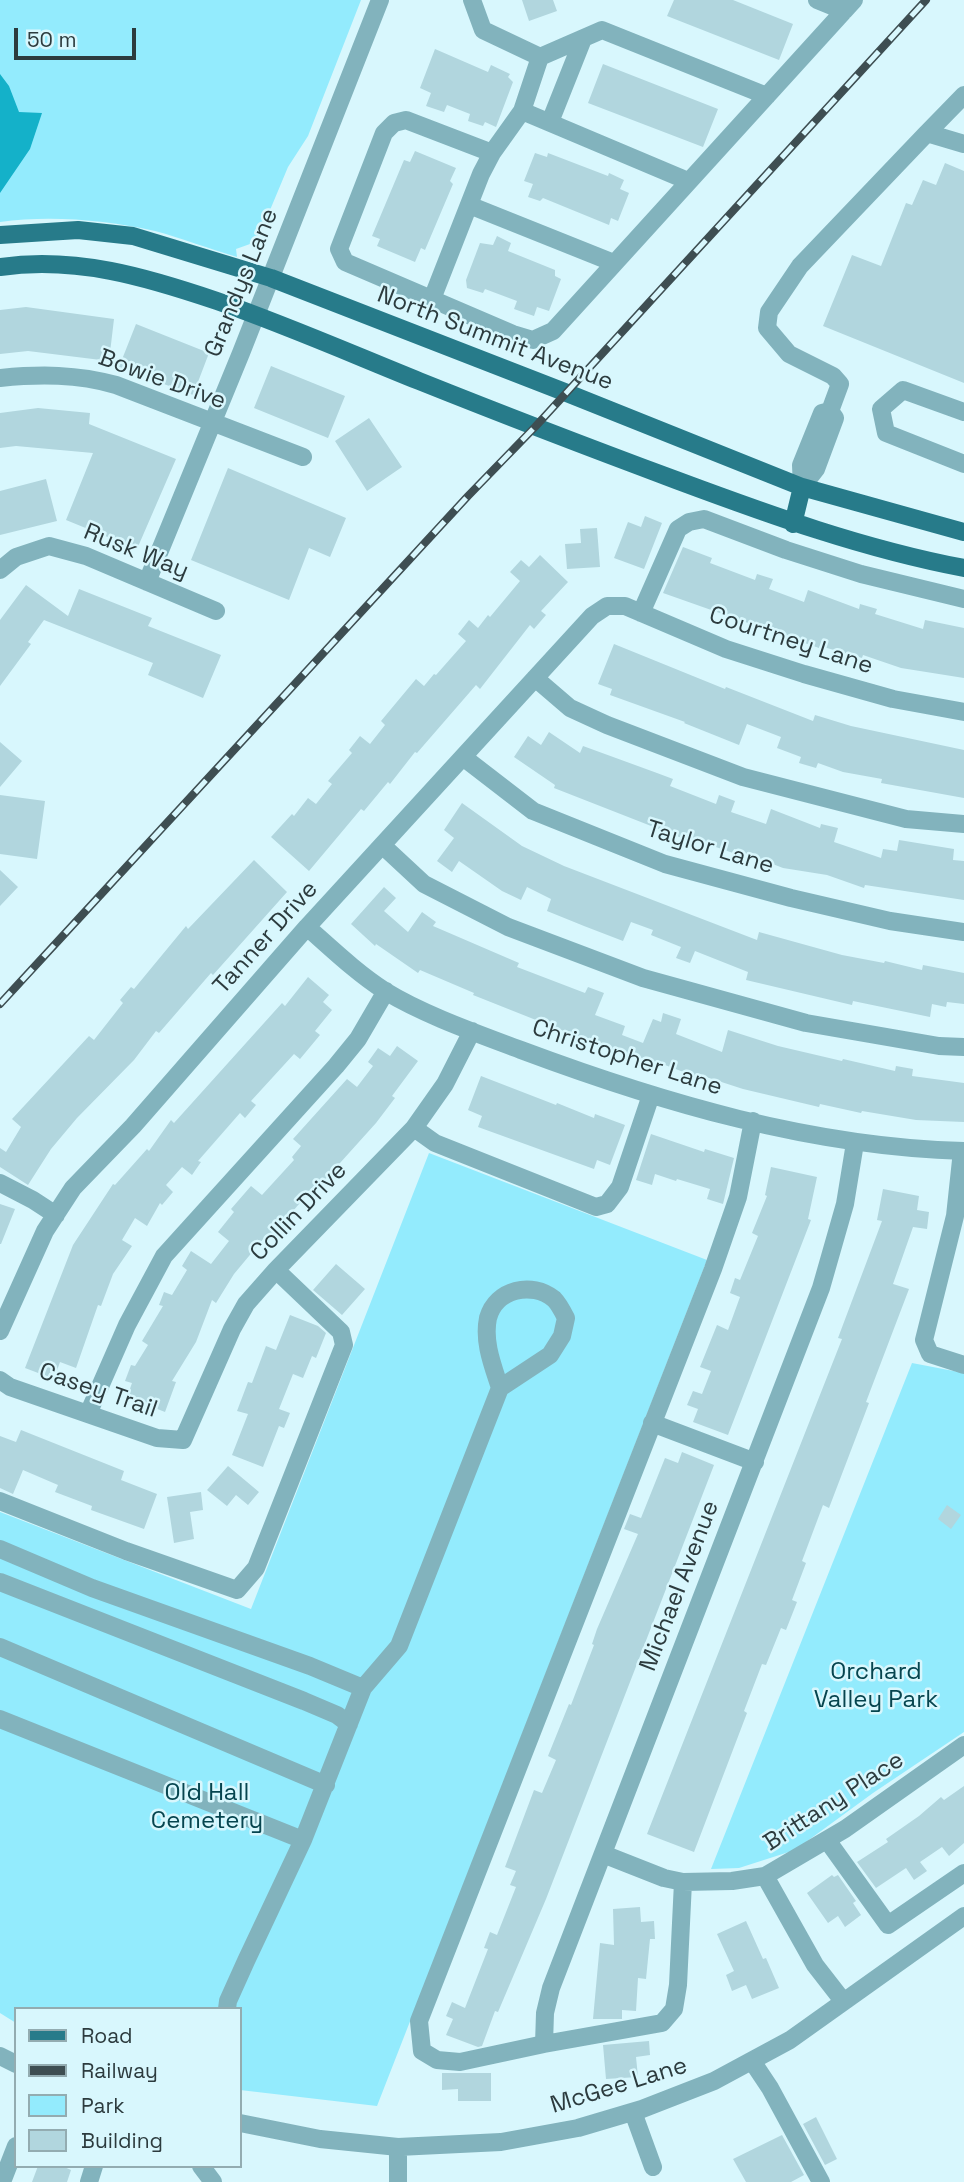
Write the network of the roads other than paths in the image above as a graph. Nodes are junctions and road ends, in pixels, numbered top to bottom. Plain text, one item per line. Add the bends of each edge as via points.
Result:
1 (380, 0) edge
2 (472, 0) edge
3 (817, 0) edge
4 (849, 6) edge
5 (583, 39) junction
6 (540, 57) junction
7 (964, 95) edge
8 (767, 96) junction
9 (522, 111) junction
10 (550, 122) junction
11 (927, 133) junction
12 (964, 144) edge
13 (492, 153) junction
14 (688, 181) junction
15 (468, 205) junction
16 (0, 235) edge
17 (614, 263) junction
18 (0, 267) edge
19 (271, 278) junction
20 (432, 299) junction
21 (256, 315) junction
22 (0, 378) edge
23 (964, 412) edge
24 (212, 423) junction
25 (303, 457) dead end
26 (964, 464) edge
27 (802, 487) junction
28 (793, 524) junction
29 (964, 531) edge
30 (964, 568) edge
31 (0, 570) edge
32 (147, 582) junction
33 (964, 599) edge
34 (607, 606) joint
35 (216, 611) dead end
36 (641, 613) junction
37 (535, 678) junction
38 (964, 712) edge
39 (463, 757) junction
40 (964, 824) edge
41 (382, 845) junction
42 (307, 927) junction
43 (964, 932) edge
44 (386, 991) junction
45 (472, 1031) junction
46 (964, 1046) edge
47 (651, 1095) junction
48 (753, 1121) junction
49 (414, 1128) junction
50 (855, 1143) junction
51 (963, 1151) edge
52 (0, 1183) edge
53 (56, 1215) junction
54 (276, 1270) junction
55 (0, 1331) edge
56 (964, 1365) edge
57 (0, 1381) edge
58 (500, 1388) junction
59 (88, 1414) junction
60 (652, 1423) junction
61 (183, 1440) joint
62 (755, 1462) junction
63 (0, 1501) edge
64 (0, 1549) edge
65 (0, 1582) edge
66 (0, 1647) edge
67 (363, 1688) junction
68 (0, 1720) edge
69 (349, 1724) junction
70 (964, 1745) edge
71 (326, 1785) junction
72 (303, 1840) junction
73 (827, 1840) junction
74 (603, 1854) junction
75 (964, 1874) edge
76 (765, 1875) junction
77 (684, 1882) junction
78 (964, 1916) edge
79 (843, 2001) junction
80 (227, 2007) edge
81 (544, 2044) junction
82 (752, 2061) junction
83 (633, 2112) junction
84 (242, 2123) edge
85 (398, 2147) junction
86 (14, 2151) edge
87 (653, 2167) dead end
88 (2, 2182) edge
89 (398, 2182) edge
90 (821, 2182) edge

1 - 19 street, Grandys Lane
2 - 6 street via 483,30
3 - 4 street
4 - 8 street
5 - 6 street
5 - 8 street via 602,30
5 - 10 street
6 - 9 street
7 - 11 street
8 - 14 street
9 - 10 street
9 - 13 street
10 - 14 street
11 - 12 street
11 - 27 street via 800,266 769,312 767,328 789,354 833,376 839,384 830,411 835,418 816,469
13 - 15 street
13 - 20 street via 406,120 394,123 384,133 339,249 345,262
14 - 17 street
15 - 17 street
15 - 20 street
16 - 19 main road, North Summit Avenue via 78,230 133,236
17 - 20 street via 553,331 533,340
18 - 21 main road via 55,263 103,269 152,279
19 - 21 street, Grandys Lane
19 - 27 main road, North Summit Avenue
21 - 24 street, Grandys Lane
21 - 28 main road
22 - 24 street, Bowie Drive via 89,377
23 - 26 street via 904,390 881,409 886,433
24 - 25 street, Bowie Drive
24 - 32 street, Grandys Lane
27 - 28 main road
27 - 29 main road, North Summit Avenue
28 - 30 main road
31 - 32 street, Rusk Way via 16,557 49,546
32 - 35 street, Rusk Way
33 - 36 street via 786,551 704,519 678,529
34 - 36 street, Courtney Lane via 625,606
34 - 37 street, Tanner Drive via 592,616
36 - 38 street, Courtney Lane via 726,649 804,674 892,699
37 - 39 street, Tanner Drive
37 - 40 street via 570,708 743,778 906,818
39 - 41 street, Tanner Drive
39 - 43 street, Taylor Lane via 533,811 665,864 877,918
41 - 42 street, Tanner Drive
41 - 46 street via 424,884 508,928 643,978 806,1023 939,1046
42 - 44 street, Christopher Lane
42 - 53 street, Tanner Drive via 73,1188
44 - 45 street, Christopher Lane
44 - 59 street via 336,1066 164,1256
45 - 47 street, Christopher Lane
45 - 49 street, Collin Drive via 445,1084
47 - 48 street, Christopher Lane
47 - 49 street via 620,1187 607,1204 596,1207 435,1143
48 - 50 street, Christopher Lane
48 - 60 street via 738,1197
49 - 54 street, Collin Drive
50 - 51 street, Christopher Lane
50 - 62 street, Michael Avenue via 845,1204 821,1288
51 - 56 street via 955,1216 925,1340 930,1354
52 - 53 street
53 - 55 street, Tanner Drive
54 - 61 street, Collin Drive via 246,1304 232,1329
54 - 63 street via 341,1332 344,1345 256,1568 237,1590
57 - 59 street, Casey Trail
58 - 58 street via 550,1355 562,1336 566,1318 556,1301 539,1290 520,1289 503,1296 488,1319 486,1338
58 - 67 street via 399,1646
59 - 61 street, Casey Trail via 157,1438
60 - 62 street
60 - 81 street via 419,2021 422,2051 438,2060 460,2062
62 - 74 street, Michael Avenue
64 - 67 street via 92,1588
65 - 69 street via 304,1701
66 - 71 street
67 - 69 street
68 - 72 street
69 - 71 street
70 - 73 street, Brittany Place
71 - 72 street
72 - 80 street
73 - 75 street via 888,1925
73 - 76 street, Brittany Place
74 - 77 street, Brittany Place
74 - 81 street, Michael Avenue via 551,1988
76 - 77 street, Brittany Place
76 - 79 street via 815,1965
77 - 81 street via 678,1985 668,2018 662,2024
78 - 79 street, McGee Lane
79 - 82 street, McGee Lane
82 - 83 street, McGee Lane
82 - 90 street
83 - 85 street, McGee Lane via 578,2128 500,2142
83 - 87 street
84 - 85 street, McGee Lane via 320,2139
85 - 89 street
86 - 88 street

